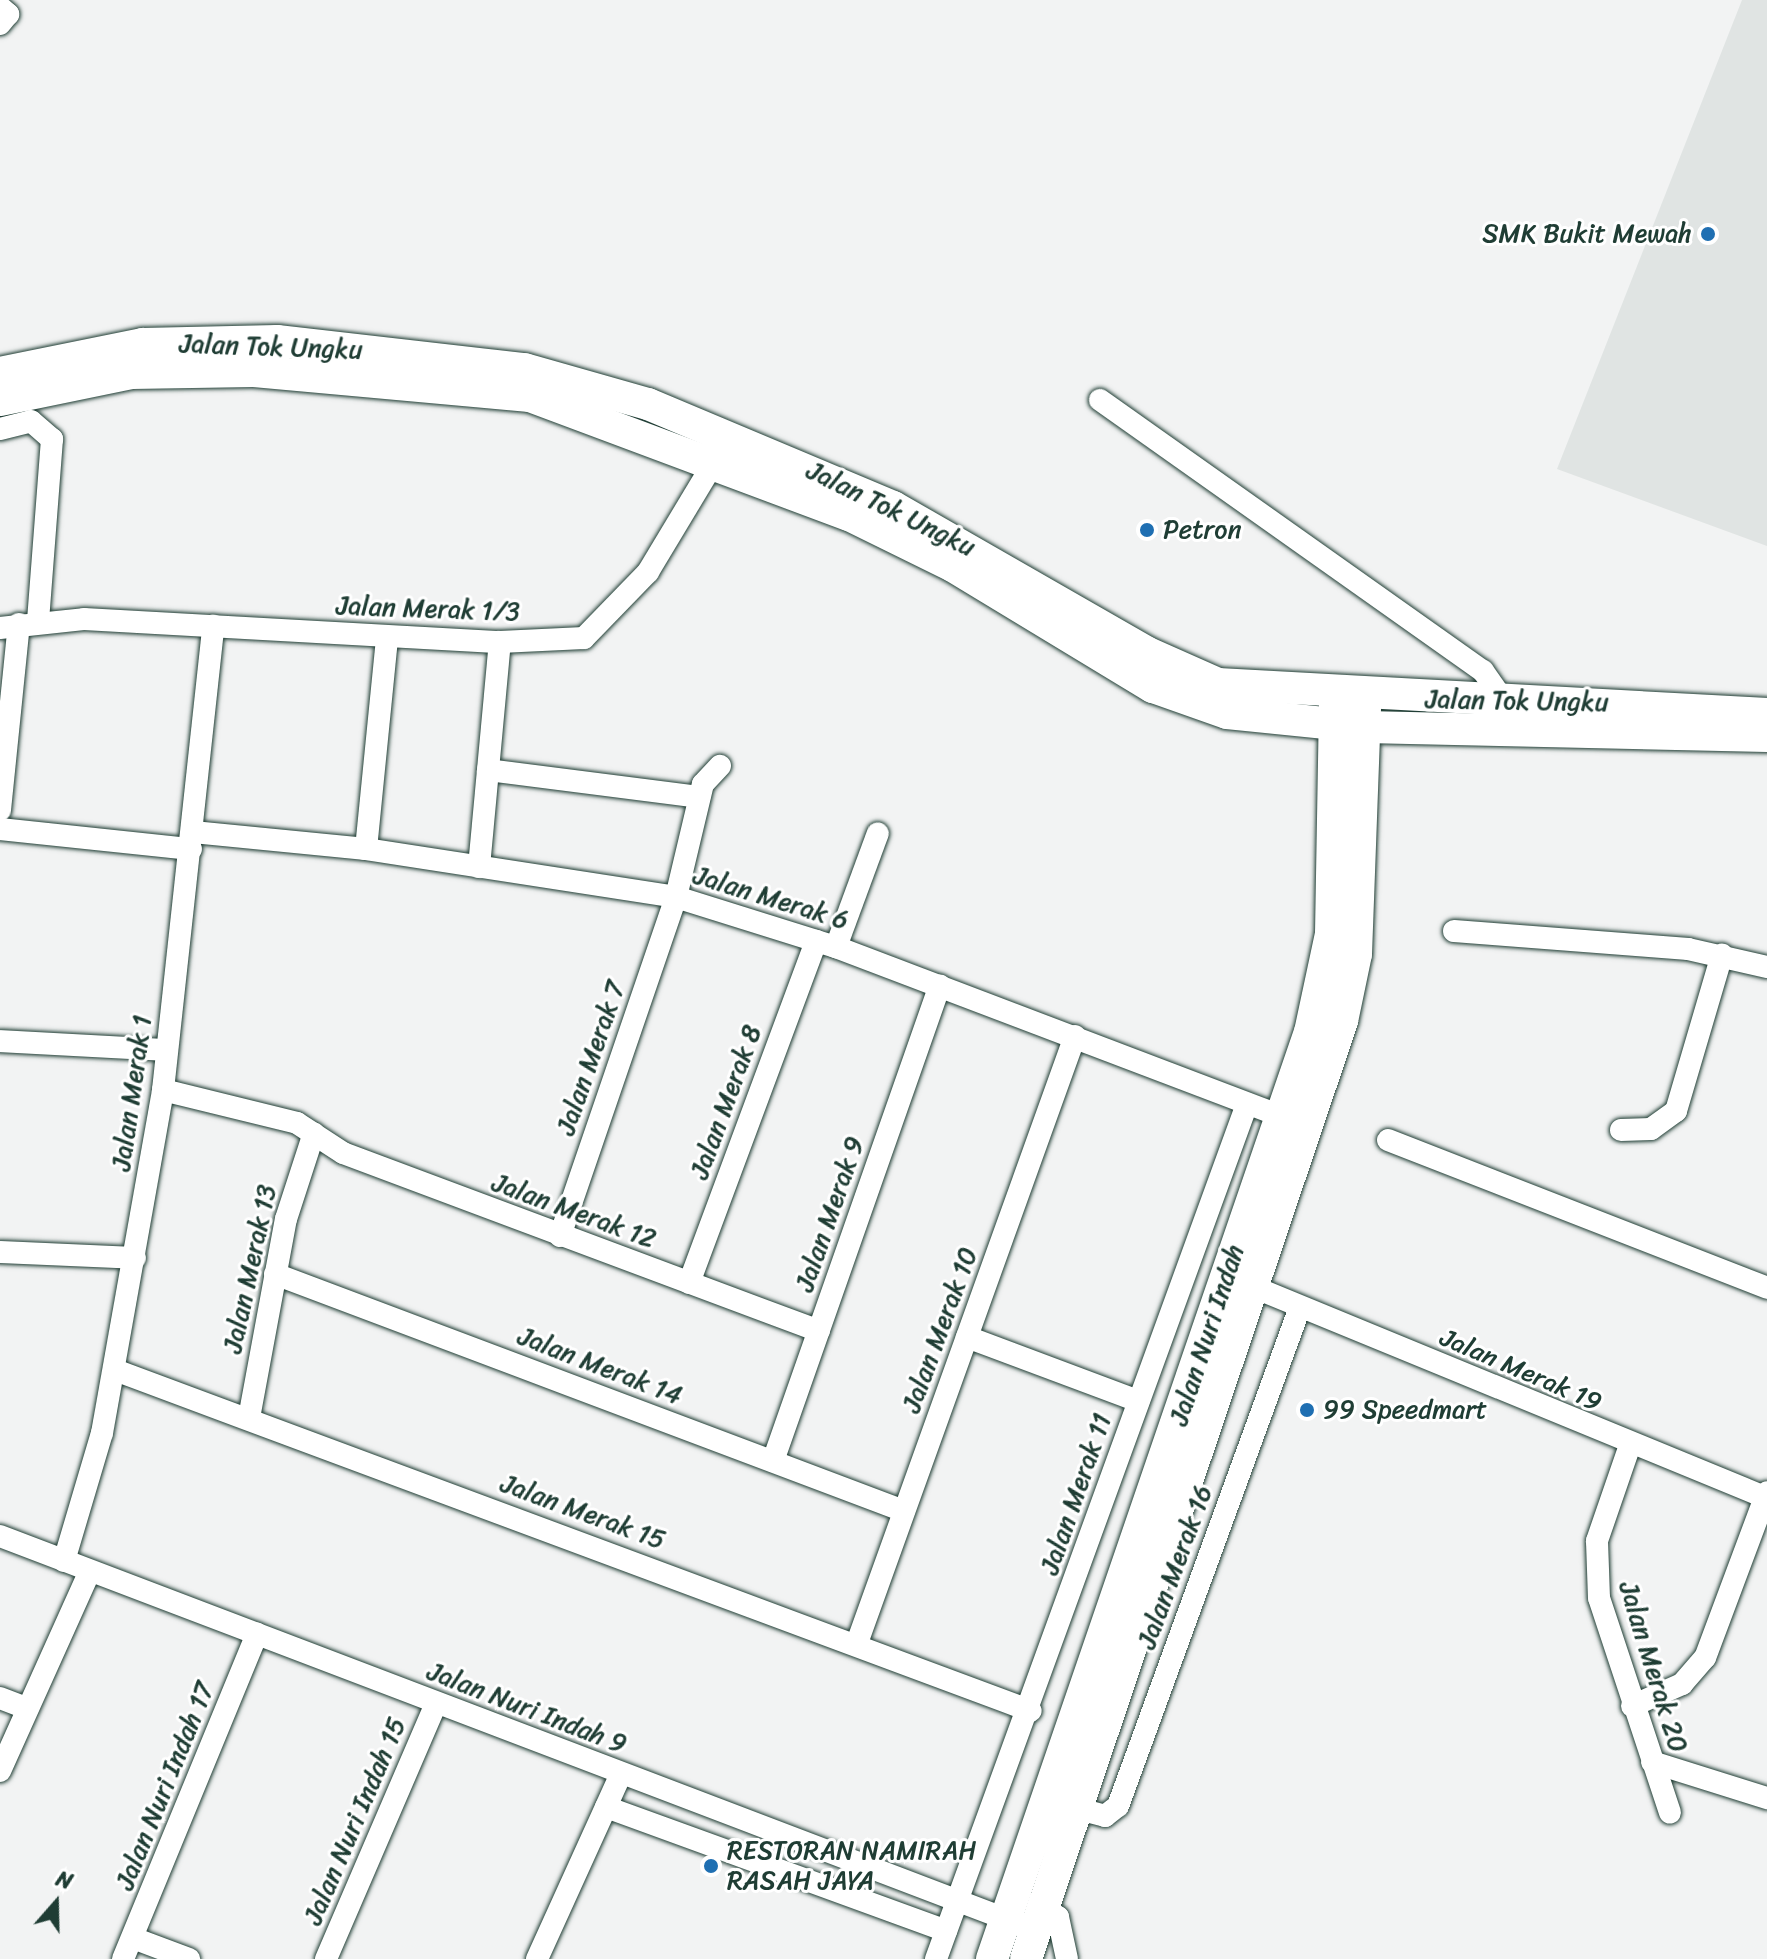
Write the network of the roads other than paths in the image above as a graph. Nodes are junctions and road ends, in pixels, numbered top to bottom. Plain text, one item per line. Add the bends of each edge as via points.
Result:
1 (0, 373) edge
2 (0, 400) edge
3 (1100, 400) dead end
4 (0, 429) edge
5 (721, 449) junction
6 (19, 625) edge
7 (213, 626) junction
8 (387, 638) junction
9 (500, 642) junction
10 (1506, 704) junction
11 (1350, 711) junction
12 (1767, 714) edge
13 (1767, 736) edge
14 (720, 766) dead end
15 (488, 770) junction
16 (699, 797) junction
17 (0, 810) edge
18 (0, 829) edge
19 (878, 833) dead end
20 (192, 841) junction
21 (366, 849) junction
22 (479, 867) junction
23 (676, 897) junction
24 (1454, 931) dead end
25 (826, 944) junction
26 (1722, 955) junction
27 (1767, 967) edge
28 (940, 985) junction
29 (1075, 1036) junction
30 (0, 1041) edge
31 (167, 1050) junction
32 (163, 1090) junction
33 (1247, 1104) junction
34 (1292, 1121) junction
35 (1621, 1130) dead end
36 (314, 1133) junction
37 (1388, 1140) dead end
38 (560, 1236) junction
39 (0, 1252) edge
40 (135, 1258) junction
41 (275, 1274) junction
42 (689, 1283) junction
43 (1256, 1288) junction
44 (1767, 1288) edge
45 (1300, 1307) junction
46 (819, 1331) junction
47 (967, 1337) junction
48 (115, 1370) junction
49 (1138, 1401) junction
50 (249, 1418) junction
51 (1630, 1445) junction
52 (773, 1461) junction
53 (1766, 1496) edge
54 (904, 1511) junction
55 (0, 1536) edge
56 (64, 1561) junction
57 (90, 1571) junction
58 (257, 1634) junction
59 (857, 1643) junction
60 (0, 1698) edge
61 (436, 1704) junction
62 (1632, 1706) junction
63 (26, 1708) junction
64 (1031, 1711) junction
65 (1652, 1762) junction
66 (0, 1771) edge
67 (621, 1774) junction
68 (1767, 1798) edge
69 (606, 1807) junction
70 (1079, 1809) junction
71 (1670, 1813) dead end
72 (957, 1902) junction
73 (1006, 1920) junction
74 (946, 1931) junction
75 (1036, 1932) edge
76 (133, 1938) junction
77 (123, 1959) edge
78 (189, 1959) edge
79 (326, 1959) edge
80 (537, 1959) edge
81 (936, 1959) edge
82 (992, 1959) edge
83 (1067, 1959) edge

1 - 5 main road, Jalan Tok Ungku via 143,344 277,341 404,352 524,369
2 - 5 main road, Jalan Tok Ungku via 131,373 418,381 530,396
3 - 10 street via 1483,671
4 - 6 street via 31,421 52,439
5 - 9 street, Jalan Merak 1/3 via 618,611 584,638
5 - 11 main road, Jalan Tok Ungku via 953,566 1153,687 1227,713
6 - 7 street, Jalan Merak 1/3
6 - 17 street
7 - 8 street, Jalan Merak 1/3
7 - 20 street, Jalan Merak 1
8 - 9 street, Jalan Merak 1/3
8 - 21 street
9 - 15 street
10 - 11 main road, Jalan Tok Ungku
10 - 12 main road, Jalan Tok Ungku via 1610,702
11 - 13 main road, Jalan Tok Ungku
11 - 34 main road, Jalan Nuri Indah via 1331,934
14 - 16 street
15 - 16 street
15 - 22 street
16 - 23 street, Jalan Merak 7
18 - 20 street, Jalan Merak 6
19 - 25 street, Jalan Merak 8
20 - 21 street, Jalan Merak 6
20 - 31 street, Jalan Merak 1
21 - 22 street, Jalan Merak 6
22 - 23 street, Jalan Merak 6
23 - 25 street, Jalan Merak 6
23 - 38 street, Jalan Merak 7
24 - 26 street
25 - 28 street, Jalan Merak 6
25 - 42 street, Jalan Merak 8
26 - 27 street
26 - 35 street via 1676,1111 1651,1129
28 - 29 street, Jalan Merak 6
28 - 46 street, Jalan Merak 9
29 - 33 street, Jalan Merak 6
29 - 47 street, Jalan Merak 10
30 - 31 street
31 - 32 street, Jalan Merak 1
32 - 36 street, Jalan Merak 12
32 - 40 street, Jalan Merak 1
33 - 34 street, Jalan Merak 6
33 - 49 street, Jalan Merak 11
34 - 43 main road, Jalan Nuri Indah
34 - 73 main road, Jalan Nuri Indah
36 - 38 street, Jalan Merak 12 via 343,1153
36 - 41 street, Jalan Merak 13
37 - 44 street
38 - 42 street, Jalan Merak 12
39 - 40 street
40 - 48 street, Jalan Merak 1
41 - 50 street, Jalan Merak 13
41 - 52 street, Jalan Merak 14
42 - 46 street, Jalan Merak 12
43 - 45 street, Jalan Merak 19
43 - 70 main road, Jalan Nuri Indah
45 - 51 street, Jalan Merak 19
45 - 70 street, Jalan Merak 16 via 1118,1806 1105,1816
46 - 52 street, Jalan Merak 9
47 - 49 street
47 - 54 street, Jalan Merak 10
48 - 50 street, Jalan Merak 15
48 - 56 street, Jalan Merak 1
49 - 64 street, Jalan Merak 11
50 - 59 street, Jalan Merak 15
51 - 53 street, Jalan Merak 19
51 - 62 street, Jalan Merak 20 via 1595,1560 1599,1598
52 - 54 street, Jalan Merak 14
53 - 62 street via 1705,1658 1682,1684
54 - 59 street, Jalan Merak 10
55 - 56 street, Jalan Nuri Indah 9
56 - 57 street, Jalan Nuri Indah 9
57 - 58 street, Jalan Nuri Indah 9
57 - 63 street
58 - 61 street, Jalan Nuri Indah 9
58 - 76 street, Jalan Nuri Indah 17
59 - 64 street, Jalan Merak 15
60 - 63 street
61 - 67 street, Jalan Nuri Indah 9
61 - 79 street, Jalan Nuri Indah 15
62 - 65 street, Jalan Merak 20
63 - 66 street
64 - 72 street, Jalan Merak 11
65 - 68 street
65 - 71 street, Jalan Merak 20
67 - 69 street
67 - 72 street, Jalan Nuri Indah 9
69 - 74 street
69 - 80 street
70 - 75 main road, Jalan Nuri Indah
72 - 73 street, Jalan Nuri Indah 9
72 - 74 street, Jalan Merak 11
73 - 75 street, Jalan Nuri Indah 9
73 - 82 main road, Jalan Nuri Indah
74 - 81 street, Jalan Merak 11
75 - 83 street via 1058,1917
76 - 77 street, Jalan Nuri Indah 17
76 - 78 street

